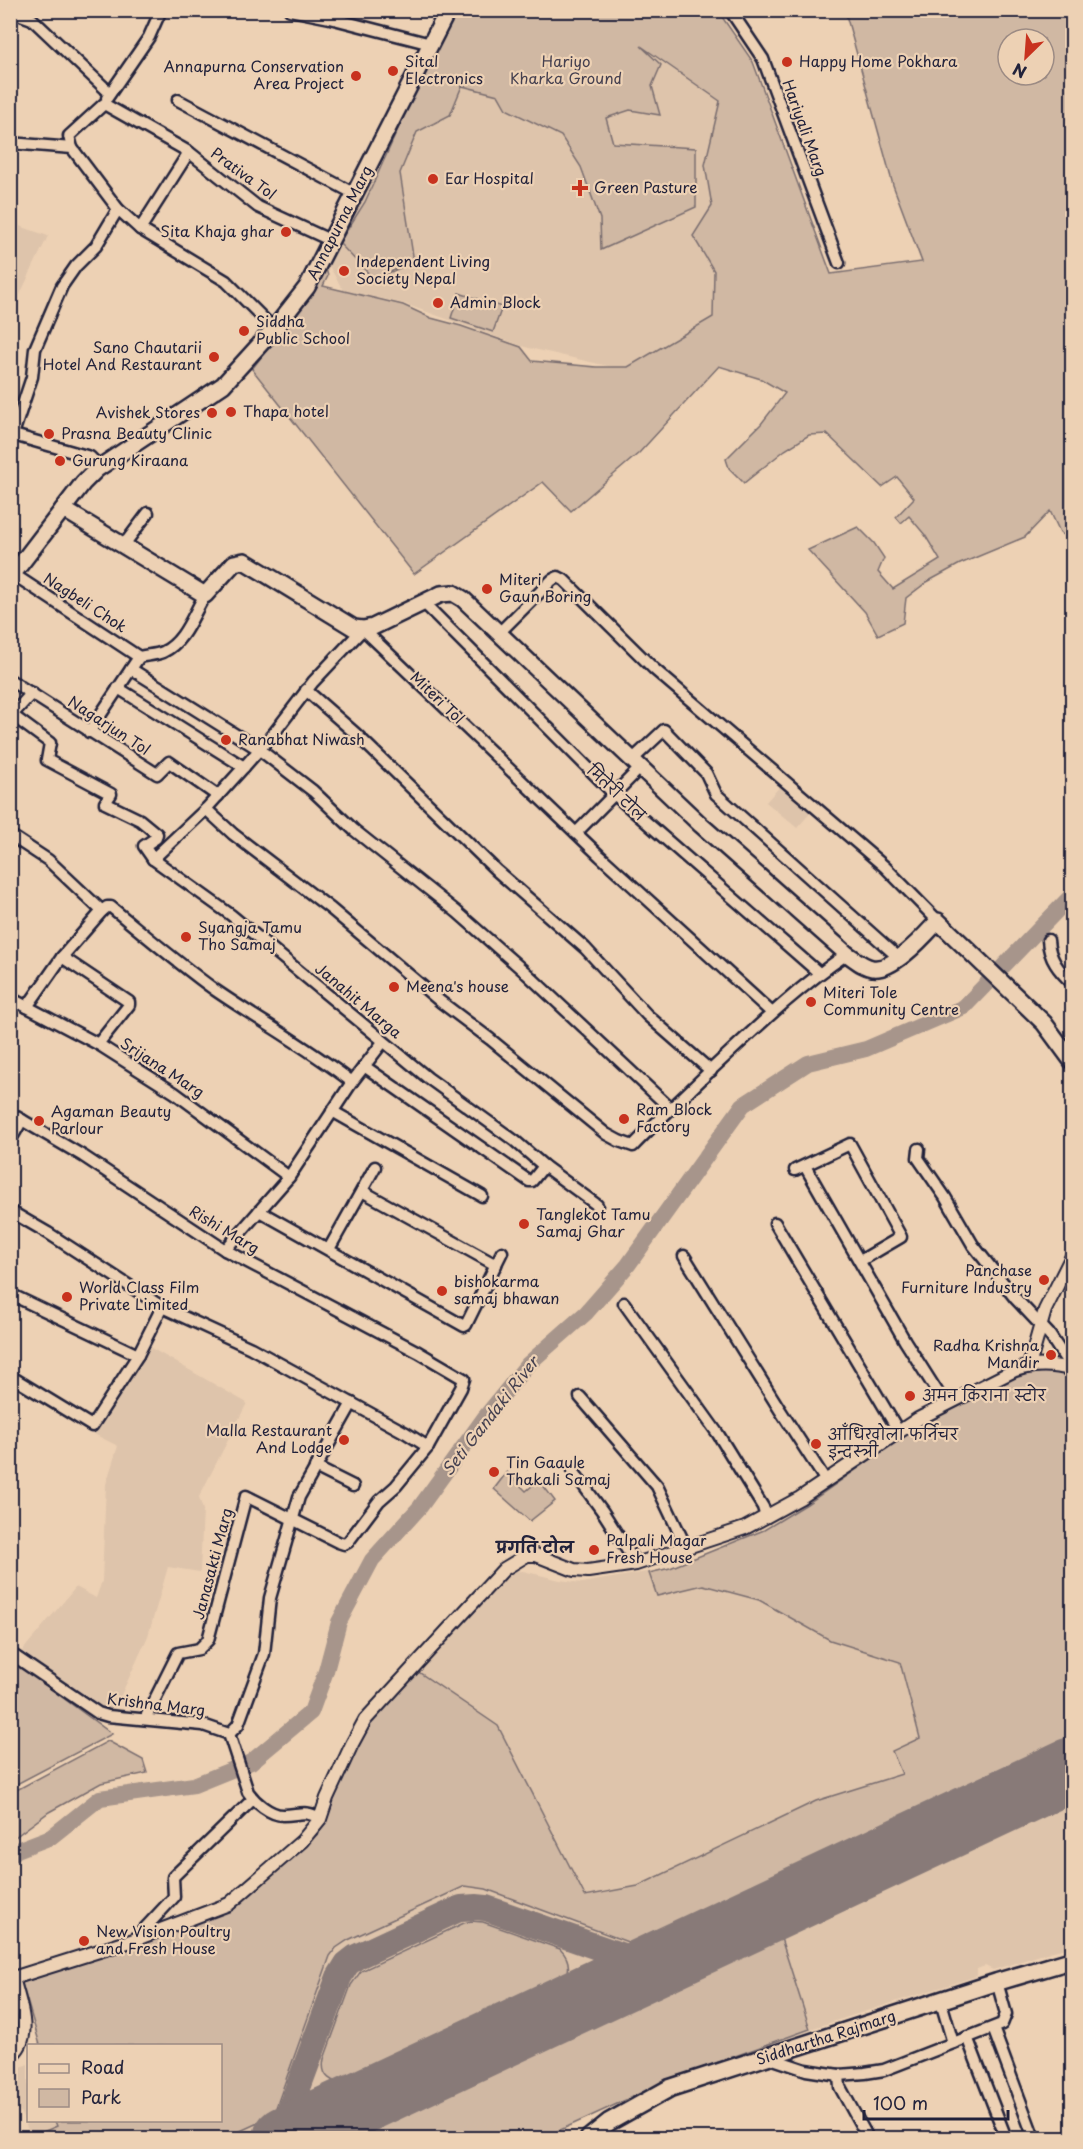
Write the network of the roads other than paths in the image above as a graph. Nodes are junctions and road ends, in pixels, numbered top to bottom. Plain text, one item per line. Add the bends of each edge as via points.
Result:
1 (161, 10) edge
2 (290, 10) edge
3 (448, 10) edge
4 (730, 10) edge
5 (10, 11) edge
6 (431, 44) junction
7 (110, 93) junction
8 (178, 100) dead end
9 (104, 104) junction
10 (10, 143) edge
11 (72, 148) junction
12 (189, 152) junction
13 (355, 194) junction
14 (118, 209) junction
15 (140, 229) junction
16 (332, 241) junction
17 (838, 263) dead end
18 (273, 328) junction
19 (12, 434) edge
20 (97, 469) junction
21 (63, 509) junction
22 (148, 513) dead end
23 (123, 546) junction
24 (12, 576) edge
25 (205, 595) junction
26 (423, 602) junction
27 (363, 629) junction
28 (499, 633) junction
29 (139, 657) junction
30 (131, 669) junction
31 (10, 680) edge
32 (118, 688) junction
33 (306, 690) junction
34 (32, 693) junction
35 (11, 716) edge
36 (89, 732) junction
37 (260, 750) junction
38 (636, 764) junction
39 (244, 767) junction
40 (614, 794) junction
41 (218, 796) junction
42 (206, 809) junction
43 (576, 833) junction
44 (10, 835) edge
45 (153, 859) junction
46 (102, 911) junction
47 (938, 921) junction
48 (1048, 940) dead end
49 (847, 954) junction
50 (62, 957) junction
51 (899, 958) junction
52 (819, 973) junction
53 (1072, 983) edge
54 (10, 998) edge
55 (27, 1007) junction
56 (771, 1012) junction
57 (383, 1042) junction
58 (98, 1044) junction
59 (1072, 1061) edge
60 (364, 1066) junction
61 (711, 1071) junction
62 (352, 1082) junction
63 (670, 1108) junction
64 (333, 1111) junction
65 (10, 1113) edge
66 (22, 1120) junction
67 (10, 1142) edge
68 (919, 1149) dead end
69 (544, 1166) junction
70 (375, 1167) dead end
71 (289, 1177) junction
72 (362, 1191) junction
73 (482, 1196) dead end
74 (597, 1205) dead end
75 (259, 1210) junction
76 (10, 1211) edge
77 (775, 1223) dead end
78 (329, 1249) junction
79 (225, 1250) junction
80 (502, 1252) dead end
81 (684, 1256) dead end
82 (1072, 1256) edge
83 (860, 1261) junction
84 (495, 1265) junction
85 (10, 1294) edge
86 (624, 1304) dead end
87 (162, 1307) junction
88 (1040, 1324) junction
89 (138, 1355) junction
90 (1029, 1366) junction
91 (1072, 1369) edge
92 (10, 1376) edge
93 (580, 1397) dead end
94 (352, 1403) junction
95 (945, 1404) junction
96 (899, 1432) junction
97 (428, 1448) junction
98 (315, 1467) junction
99 (573, 1471) dead end
100 (826, 1481) junction
101 (353, 1486) dead end
102 (766, 1517) junction
103 (294, 1518) junction
104 (686, 1547) junction
105 (636, 1564) junction
106 (10, 1653) edge
107 (145, 1719) junction
108 (231, 1739) junction
109 (253, 1799) junction
110 (320, 1819) junction
111 (134, 1940) junction
112 (1072, 1960) edge
113 (12, 1978) edge
114 (997, 1982) junction
115 (941, 2002) junction
116 (993, 2028) junction
117 (967, 2037) junction
118 (953, 2043) junction
119 (10, 2056) edge
120 (767, 2057) junction
121 (838, 2075) junction
122 (589, 2139) edge
123 (868, 2139) edge
124 (1006, 2139) edge
125 (1034, 2139) edge

1 - 7 street via 149,36
2 - 6 street
3 - 6 main road, Annapurna Marg
4 - 17 street, Hariyali Marg via 763,59
5 - 7 street via 32,19
6 - 13 main road, Annapurna Marg
7 - 9 street
8 - 13 street
9 - 11 street via 69,136
9 - 12 street
10 - 11 street
11 - 14 street
12 - 15 street, Prativa Tol
12 - 16 street, Prativa Tol via 258,207
13 - 16 main road, Annapurna Marg
14 - 15 street
14 - 19 street via 96,246 62,286 35,349 32,377
15 - 18 street via 226,280
16 - 18 main road, Annapurna Marg via 307,287
18 - 20 main road, Annapurna Marg via 223,385
19 - 20 street via 90,457
20 - 21 main road, Annapurna Marg
21 - 23 main road
21 - 24 main road, Annapurna Marg
22 - 23 street
23 - 25 main road
24 - 29 street, Nagbeli Chok
25 - 27 main road, Miteri Tol via 234,563 244,561 338,619
25 - 29 street via 178,640 164,652
26 - 27 main road
26 - 28 main road via 453,593
26 - 40 street, मितेरी टोल
27 - 33 street
27 - 43 street, Miteri Tol
28 - 38 main road
28 - 47 street via 558,576 654,669 885,867
29 - 30 street
30 - 32 street
30 - 37 street
31 - 34 street, Nagarjun Tol
32 - 36 street
32 - 39 street
33 - 37 street
33 - 61 street via 585,948 647,1015
34 - 35 street
34 - 36 street, Nagarjun Tol
35 - 45 street via 50,743 47,760 112,794 105,803 140,820 157,834 144,846
36 - 41 street, Nagarjun Tol via 157,774 169,762
37 - 39 street
37 - 63 street via 458,912
38 - 40 street
38 - 49 main road
38 - 51 street via 664,730 706,773 716,794
39 - 41 street
40 - 43 street
40 - 52 street, मितेरी टोल
41 - 42 street
42 - 45 street
42 - 63 street via 606,1134 633,1146
43 - 56 street, Miteri Tol
44 - 46 street via 48,860
45 - 57 street, Janahit Marga via 231,915
46 - 50 street
46 - 62 street via 111,907 208,984
47 - 51 main road
47 - 59 main road via 1044,1023
48 - 53 street via 1054,963
49 - 51 main road via 874,969
49 - 52 street
50 - 55 street
50 - 58 street via 129,1002
52 - 56 street
54 - 55 street, Srijana Marg
55 - 58 street, Srijana Marg
56 - 61 street
57 - 60 street
57 - 69 street, Janahit Marga
58 - 71 street, Srijana Marg via 175,1093
60 - 62 street
60 - 69 street via 529,1181
61 - 63 street
62 - 64 street
64 - 71 street
64 - 73 street
65 - 66 street, Rishi Marg
66 - 67 street
66 - 79 street, Rishi Marg
68 - 88 street via 918,1158 973,1245
69 - 74 street, Janahit Marga
70 - 72 street
71 - 75 street
72 - 78 street
72 - 84 street
75 - 78 street
75 - 79 street
76 - 87 street
77 - 96 street
78 - 84 street via 464,1326
79 - 97 street, Rishi Marg via 464,1379
80 - 84 street
81 - 100 street
82 - 88 street
83 - 83 street via 800,1168 850,1144 901,1237
83 - 95 street
85 - 89 street
86 - 102 street via 718,1434
87 - 89 street
87 - 94 street via 250,1348
88 - 90 street
88 - 91 street
89 - 92 street via 92,1426
90 - 91 street
90 - 95 street
93 - 104 street via 657,1486
94 - 97 street
94 - 98 street
95 - 96 street
96 - 100 street
97 - 103 street via 348,1542 338,1542
98 - 101 street
98 - 103 street via 299,1497
99 - 105 street
100 - 102 street
102 - 104 street
103 - 107 street, Janasakti Marg via 246,1496 208,1640 199,1649 178,1653
103 - 108 street via 270,1598 264,1654
104 - 105 street
105 - 110 street via 574,1570 527,1555 504,1569 365,1720
106 - 107 street, Krishna Marg via 98,1713
107 - 108 street, Krishna Marg via 203,1725
108 - 109 street
109 - 110 street via 279,1815 311,1813
109 - 111 street via 174,1877 174,1897
110 - 111 street via 302,1841 229,1904
111 - 113 street
112 - 114 highway, Siddhartha Rajmarg
113 - 119 street via 25,2033 19,2050
114 - 115 highway, Siddhartha Rajmarg
114 - 116 street via 1006,2014 1002,2024
115 - 118 street
115 - 120 highway, Siddhartha Rajmarg
116 - 117 street
116 - 125 street
117 - 118 street
117 - 124 street
118 - 121 street via 884,2070
120 - 121 street via 806,2070
120 - 122 highway, Siddhartha Rajmarg via 670,2088 609,2122
121 - 123 street via 840,2087

